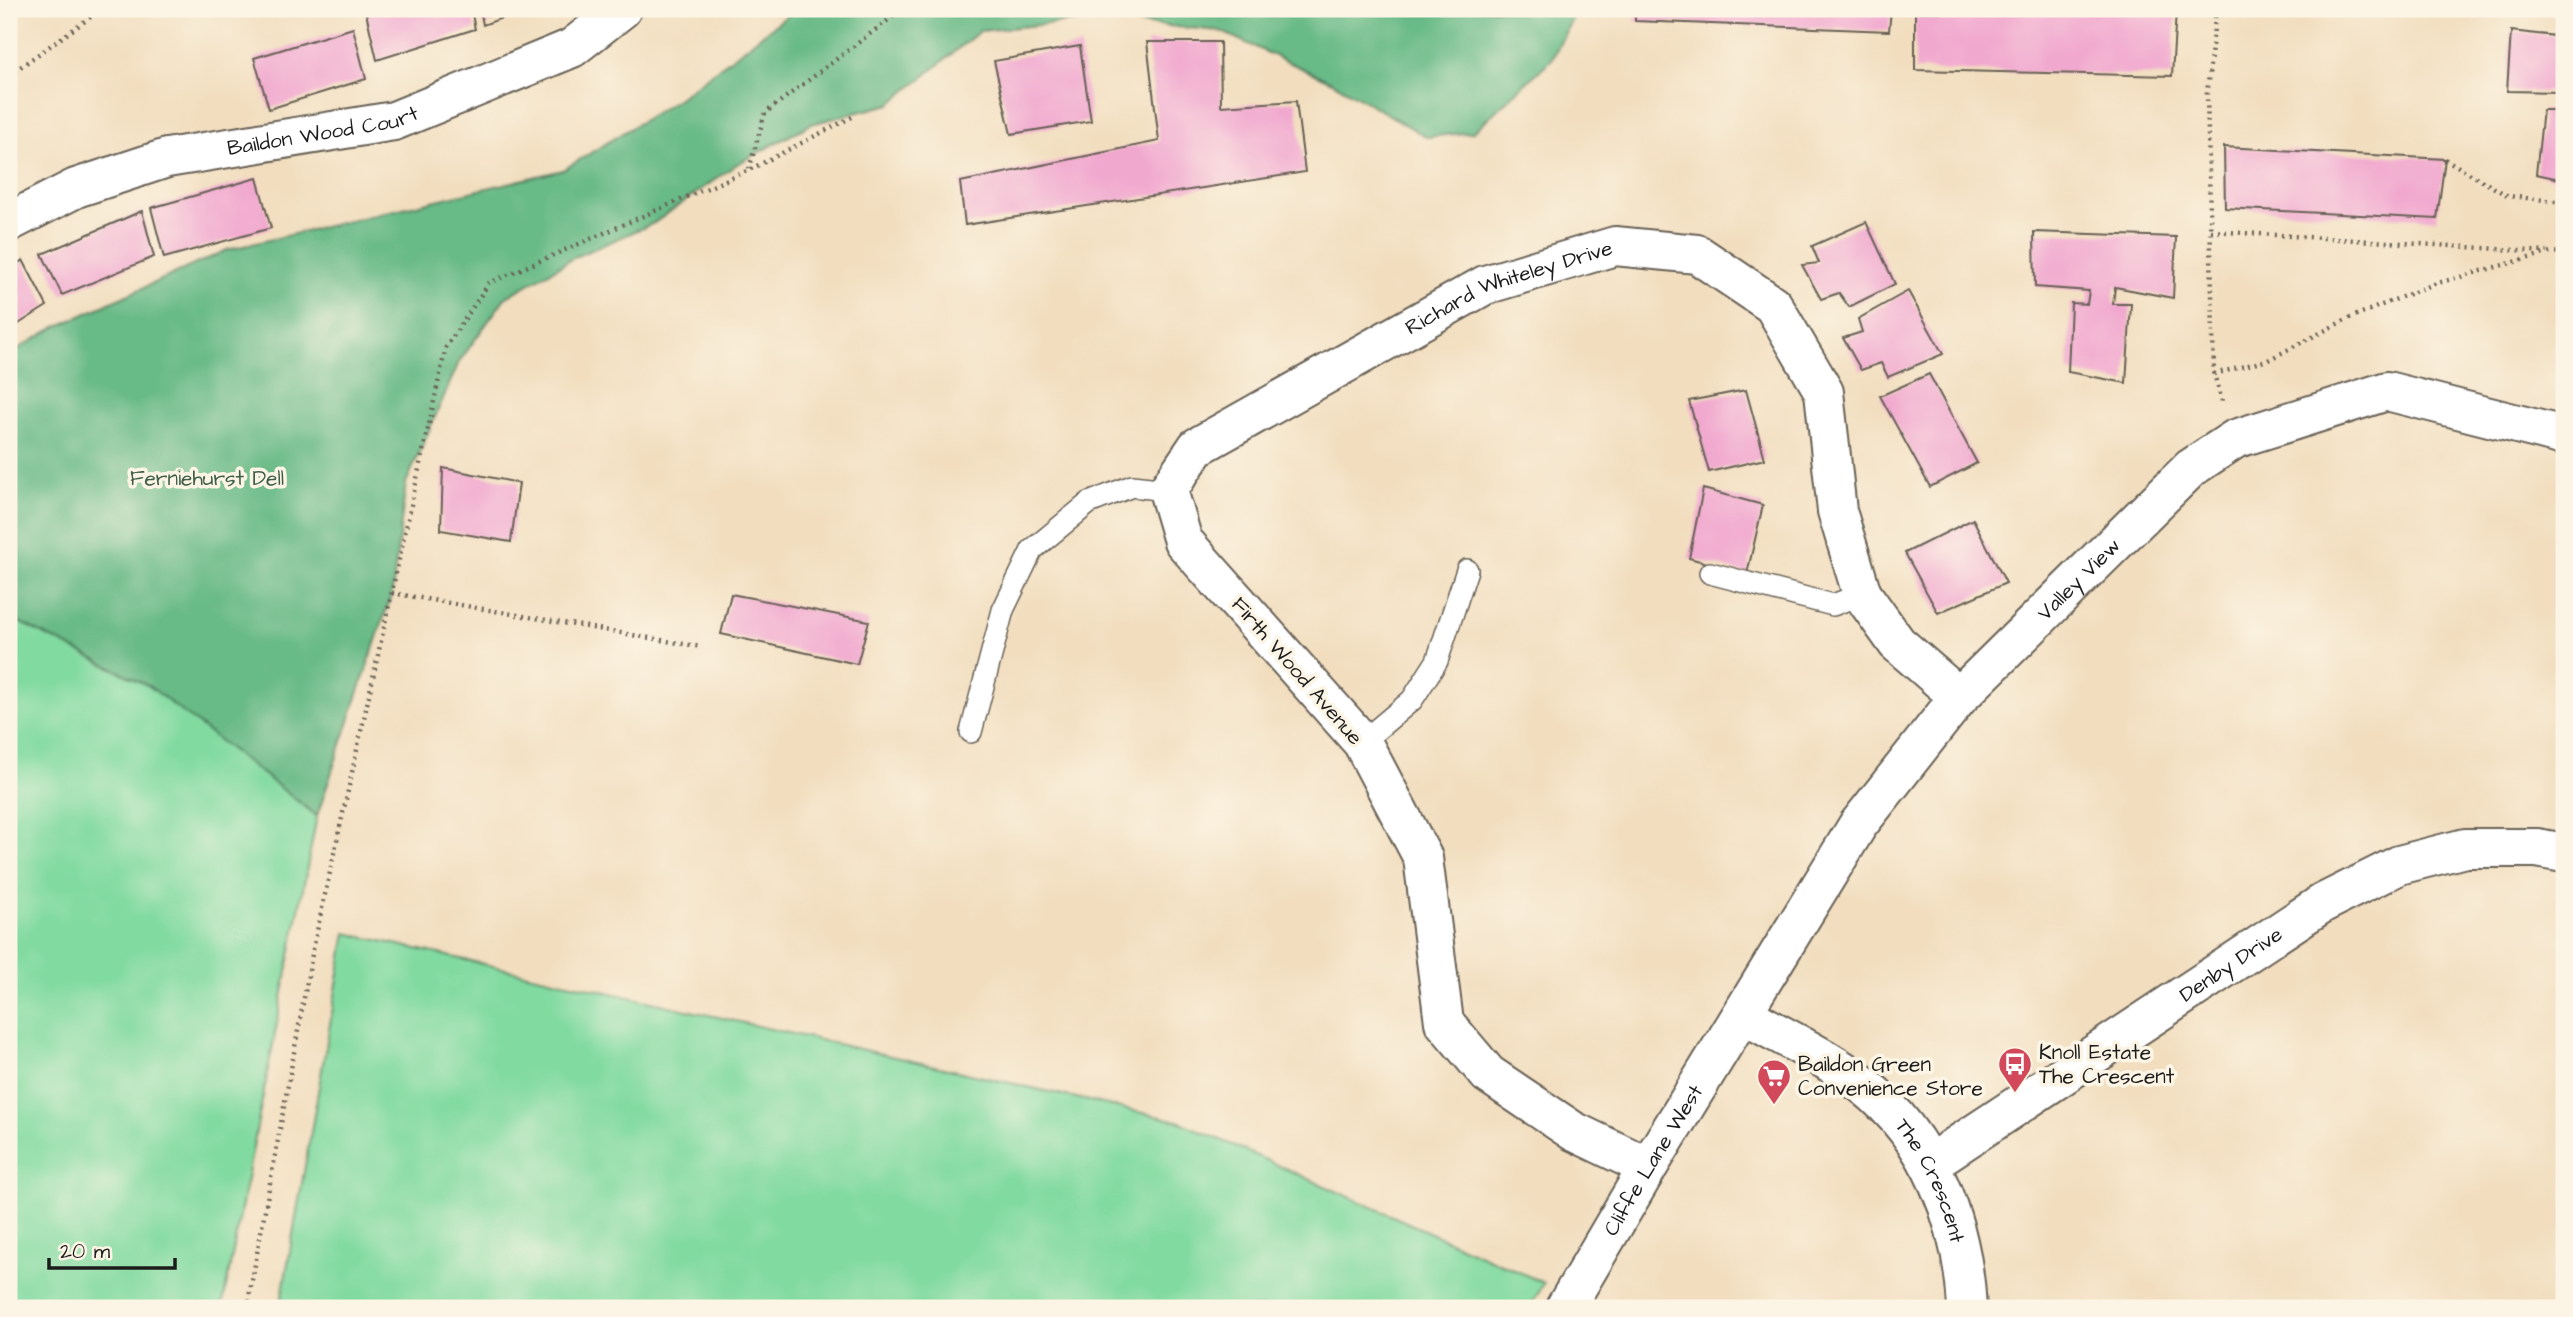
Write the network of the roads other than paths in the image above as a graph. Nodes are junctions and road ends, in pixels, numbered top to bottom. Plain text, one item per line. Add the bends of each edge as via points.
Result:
1 (622, 9) edge
2 (9, 222) edge
3 (2564, 436) edge
4 (1168, 490) junction
5 (1467, 570) dead end
6 (1710, 572) dead end
7 (1862, 594) junction
8 (1959, 696) junction
9 (971, 732) dead end
10 (1362, 742) junction
11 (2564, 853) edge
12 (1743, 1014) junction
13 (1929, 1164) junction
14 (1647, 1167) junction
15 (1565, 1308) edge
16 (1967, 1308) edge

1 - 2 street, Baildon Wood Court via 572,47 394,121 167,158 76,188
3 - 8 street, Valley View via 2387,391 2235,439 2191,468
4 - 7 street, Richard Whiteley Drive via 1197,447 1485,285 1615,246 1697,254 1773,305 1824,392 1836,512
4 - 9 lane via 1132,486 1089,503 1032,550 1003,610
4 - 10 street, Firth Wood Avenue via 1183,541
5 - 10 lane via 1437,661 1412,699
6 - 7 lane via 1833,605
7 - 8 street, Richard Whiteley Drive via 1897,643
8 - 12 street, Valley View via 1858,825
10 - 14 street, Firth Wood Avenue via 1423,858 1444,1023 1489,1074 1573,1130
11 - 13 street, Denby Drive via 2538,848 2465,848 2399,865 2323,903
12 - 13 street, The Crescent via 1861,1084 1905,1124
12 - 14 street, Cliffe Lane West
13 - 16 street, The Crescent via 1959,1241
14 - 15 street, Cliffe Lane West

